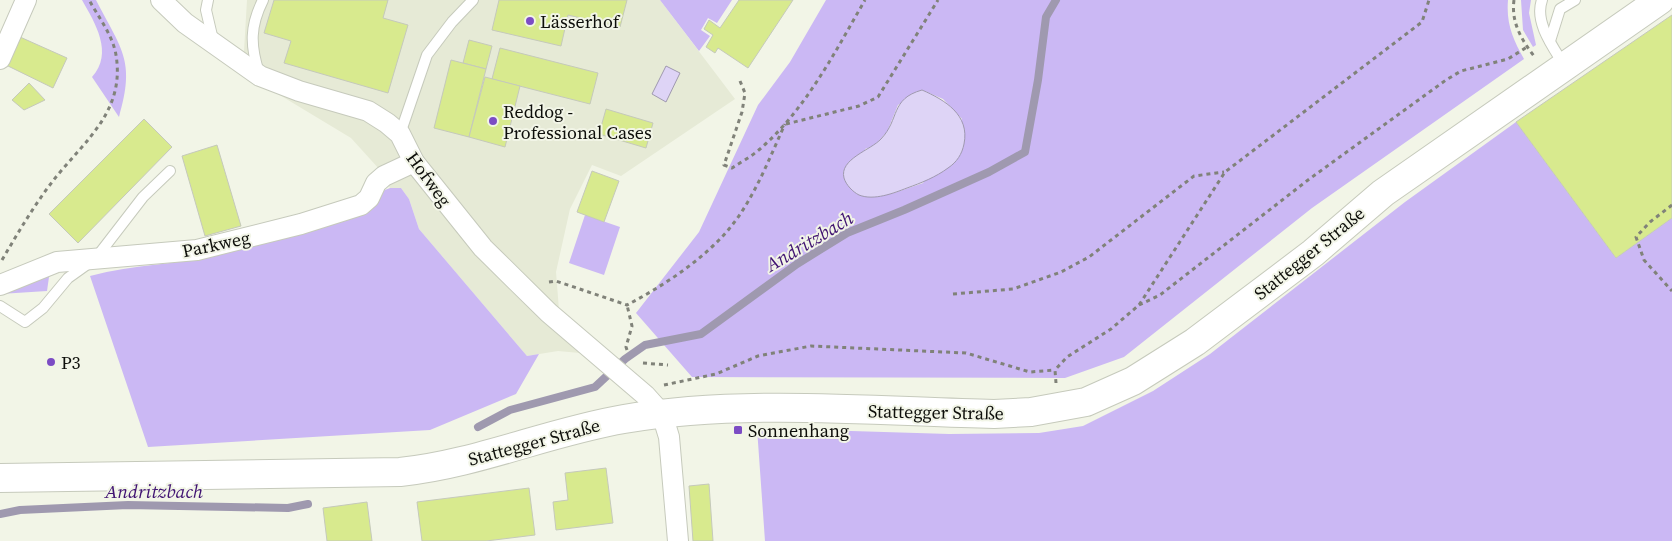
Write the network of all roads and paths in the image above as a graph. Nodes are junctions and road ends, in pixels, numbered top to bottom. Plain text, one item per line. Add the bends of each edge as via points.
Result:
1 (26, 0) edge
2 (89, 0) edge
3 (161, 0) edge
4 (208, 0) edge
5 (264, 0) edge
6 (473, 0) edge
7 (865, 0) edge
8 (938, 0) edge
9 (1429, 0) edge
10 (1514, 0) edge
11 (1542, 0) edge
12 (1575, 0) edge
13 (1660, 0) edge
14 (1550, 42) junction
15 (214, 44) junction
16 (1527, 47) junction
17 (0, 59) edge
18 (1557, 71) junction
19 (260, 76) junction
20 (740, 81) dead end
21 (785, 124) junction
22 (400, 134) junction
23 (414, 162) junction
24 (170, 171) dead end
25 (1225, 172) junction
26 (1672, 205) edge
27 (96, 258) junction
28 (0, 262) edge
29 (546, 282) dead end
30 (0, 285) edge
31 (1672, 291) edge
32 (953, 294) dead end
33 (628, 305) junction
34 (1138, 305) junction
35 (0, 306) edge
36 (630, 355) dead end
37 (668, 365) dead end
38 (630, 370) junction
39 (1054, 370) junction
40 (653, 404) junction
41 (1060, 408) junction
42 (0, 478) edge
43 (678, 541) edge

1 - 17 street
2 - 28 path via 116,54 117,80 113,99 102,124 38,201
3 - 15 street, Hofweg
4 - 15 lane via 206,10
5 - 19 lane via 254,19 253,52
6 - 22 lane via 427,55
7 - 21 path via 824,70
8 - 21 path via 878,97 859,106
9 - 25 path via 1422,22
10 - 16 path via 1514,17
11 - 14 lane via 1539,7 1541,20
12 - 14 lane via 1560,9
13 - 18 main road, Stattegger Straße
14 - 18 lane
15 - 19 street, Hofweg
16 - 18 path
16 - 34 path via 1508,59 1461,71 1446,80 1308,180 1160,295
18 - 41 main road, Stattegger Straße via 1383,193 1313,253 1195,342 1133,381 1086,402
19 - 22 street, Hofweg via 368,111
20 - 21 path via 746,93 724,165 732,168 759,150
21 - 33 path via 751,196 729,230 694,262
22 - 23 street, Hofweg
23 - 27 street, Parkweg via 376,182 369,198 361,205 301,224 197,250
23 - 38 street, Hofweg via 483,248 549,313 595,354
24 - 27 lane via 143,197
25 - 32 path via 1194,176 1089,257 1061,272 1013,289
25 - 34 path
26 - 31 path via 1636,237 1644,260
27 - 30 street, Parkweg via 57,262
27 - 35 lane via 68,278 25,322
29 - 33 path via 556,281
33 - 36 path via 632,326 626,348
34 - 39 path via 1111,330 1067,357
37 - 38 path
38 - 40 street, Hofweg
39 - 40 path via 1030,372 966,353 810,346 758,356 716,374 659,386
39 - 41 path
40 - 41 main road, Stattegger Straße via 994,414
40 - 42 main road, Stattegger Straße via 597,424 430,469
40 - 43 street via 669,437

